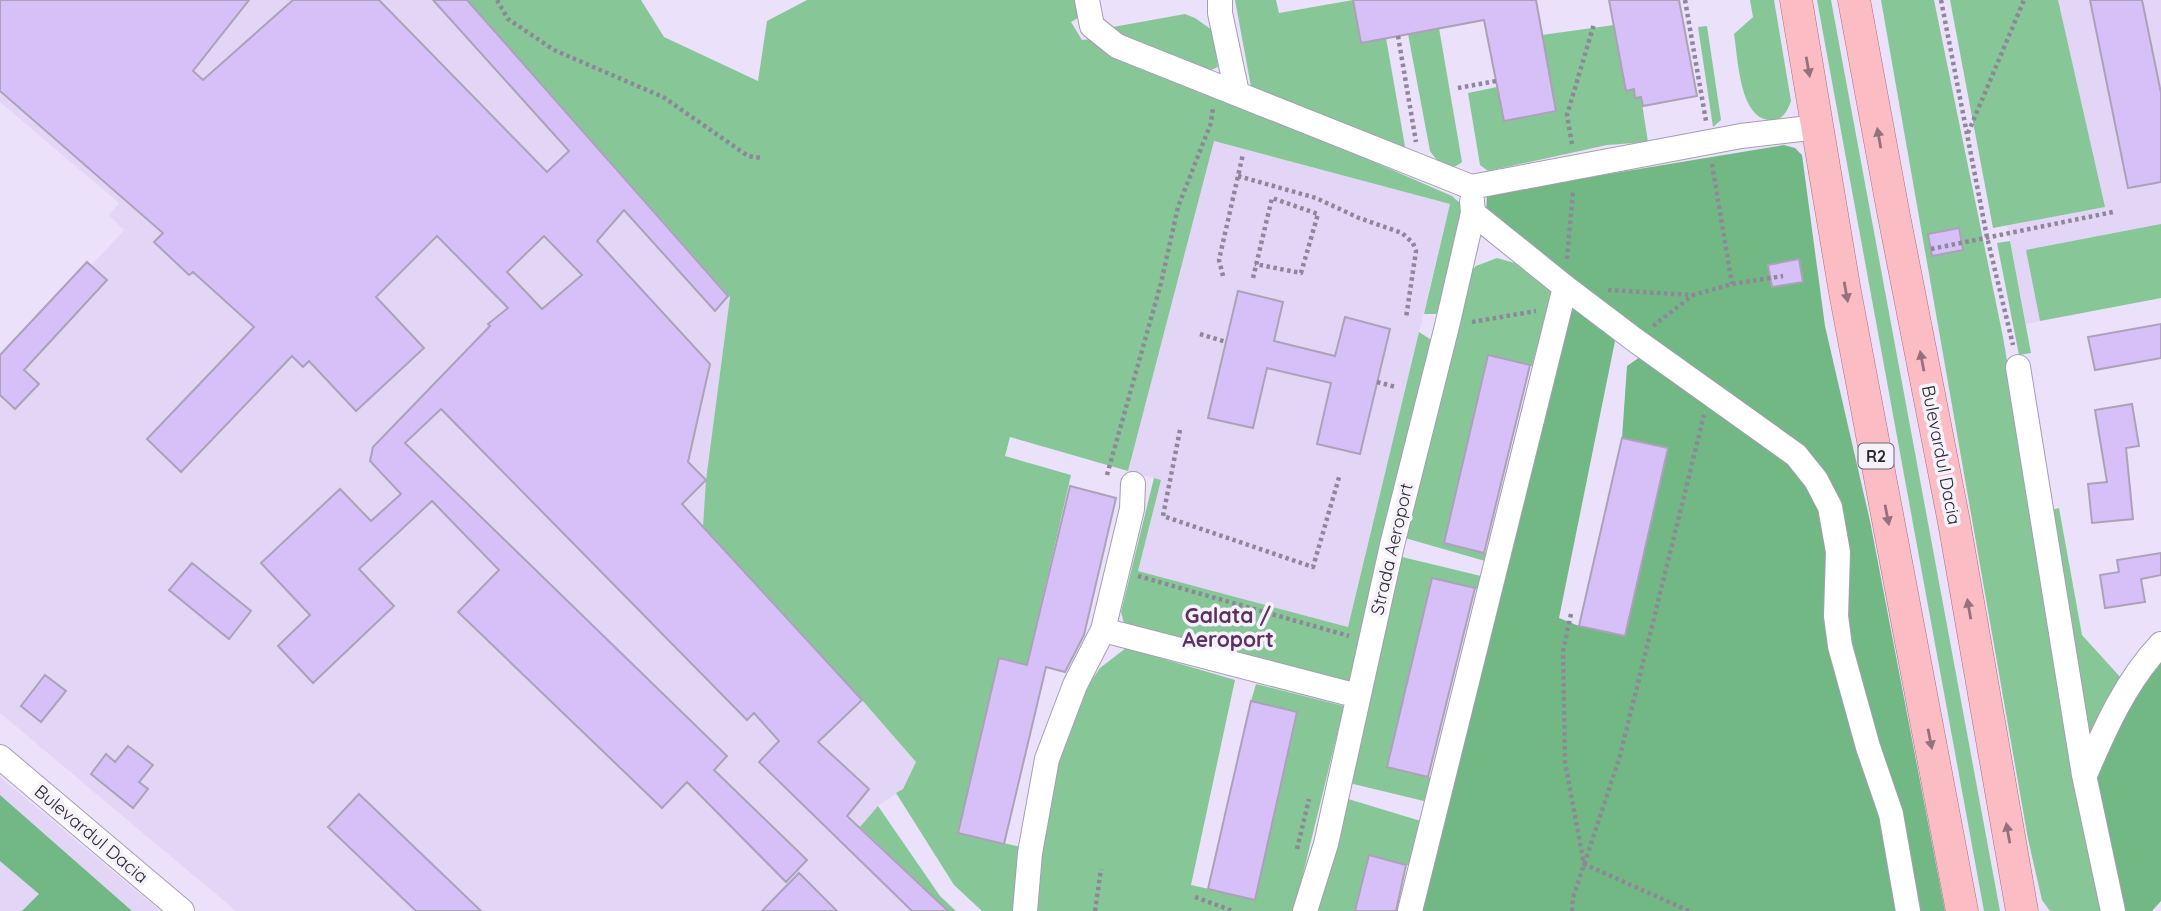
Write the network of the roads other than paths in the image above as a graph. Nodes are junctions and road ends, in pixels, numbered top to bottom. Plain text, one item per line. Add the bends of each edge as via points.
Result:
1 (1087, 0) edge
2 (1220, 0) edge
3 (1796, 0) edge
4 (1854, 0) edge
5 (1227, 89) junction
6 (1818, 127) junction
7 (1471, 187) junction
8 (1474, 213) junction
9 (1562, 297) junction
10 (2018, 367) road end
11 (1133, 484) dead end
12 (1102, 630) junction
13 (2161, 644) edge
14 (1358, 696) junction
15 (0, 757) edge
16 (2084, 775) junction
17 (2025, 907) edge
18 (183, 911) edge
19 (1025, 911) edge
20 (1305, 911) edge
21 (1410, 911) edge
22 (1908, 911) edge
23 (1962, 911) edge
24 (2113, 911) edge

1 - 5 street via 1092,26 1117,46
2 - 5 street
3 -> 6 main road, R2
17 -> 4 main road, Bulevardul Dacia
5 - 7 street
6 - 7 street via 1741,136
6 -> 23 main road, R2
7 - 8 street, Strada Aeroport
8 - 9 street
8 - 14 street, Strada Aeroport
9 - 21 street
9 - 22 street via 1635,340 1796,455 1816,480 1830,507 1838,552 1840,646 1891,814
10 - 16 street
11 - 12 street via 1132,509
12 - 14 street
12 - 19 street via 1047,759
13 - 16 street via 2118,704
14 - 20 street, Strada Aeroport via 1326,844
15 - 18 street, Bulevardul Dacia
16 - 24 street

